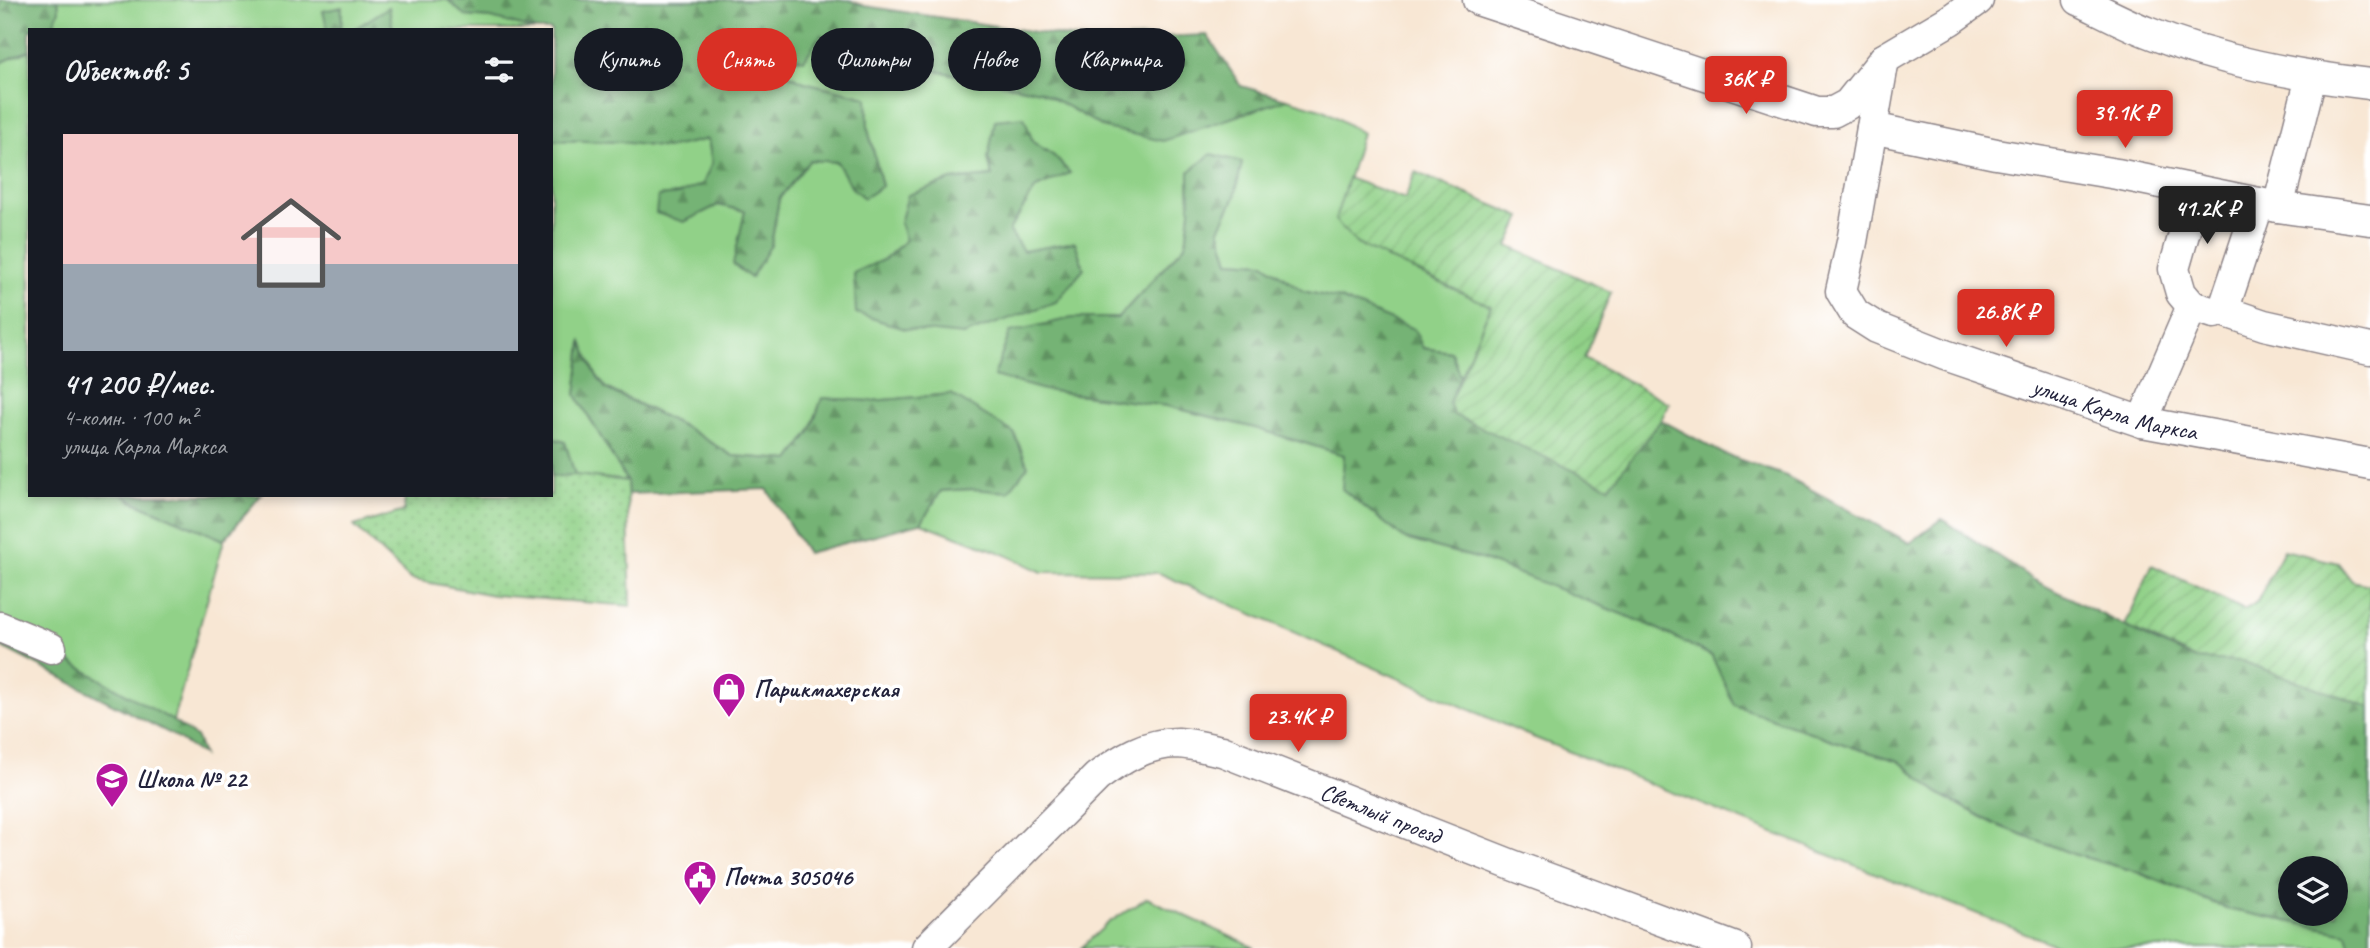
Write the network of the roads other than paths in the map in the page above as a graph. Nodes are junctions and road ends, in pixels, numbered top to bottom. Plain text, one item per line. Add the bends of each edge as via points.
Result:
1 (1478, 0) edge
2 (1979, 0) edge
3 (2079, 0) edge
4 (1884, 59) junction
5 (2311, 77) junction
6 (2370, 84) edge
7 (1872, 128) junction
8 (2196, 192) junction
9 (2269, 205) junction
10 (2370, 220) edge
11 (2192, 306) junction
12 (2223, 310) junction
13 (2370, 349) edge
14 (2142, 422) junction
15 (2370, 464) edge
16 (0, 627) edge
17 (51, 648) dead end
18 (927, 948) edge
19 (1736, 948) edge

1 - 4 street via 1817,112 1848,104
2 - 4 street
3 - 5 street via 2147,32 2226,58
4 - 7 street, улица Карла Маркса
5 - 6 street
5 - 9 street
7 - 8 street
7 - 14 street, улица Карла Маркса via 1840,291 1855,314 1877,328 1945,355
8 - 9 street
8 - 11 street via 2174,269 2181,293
9 - 10 street
9 - 12 street
11 - 12 street via 2214,313
11 - 14 street
12 - 13 street via 2264,325
14 - 15 street, улица Карла Маркса
16 - 17 street
18 - 19 street, Светлый проезд via 1097,777 1122,758 1149,747 1178,743 1223,751

